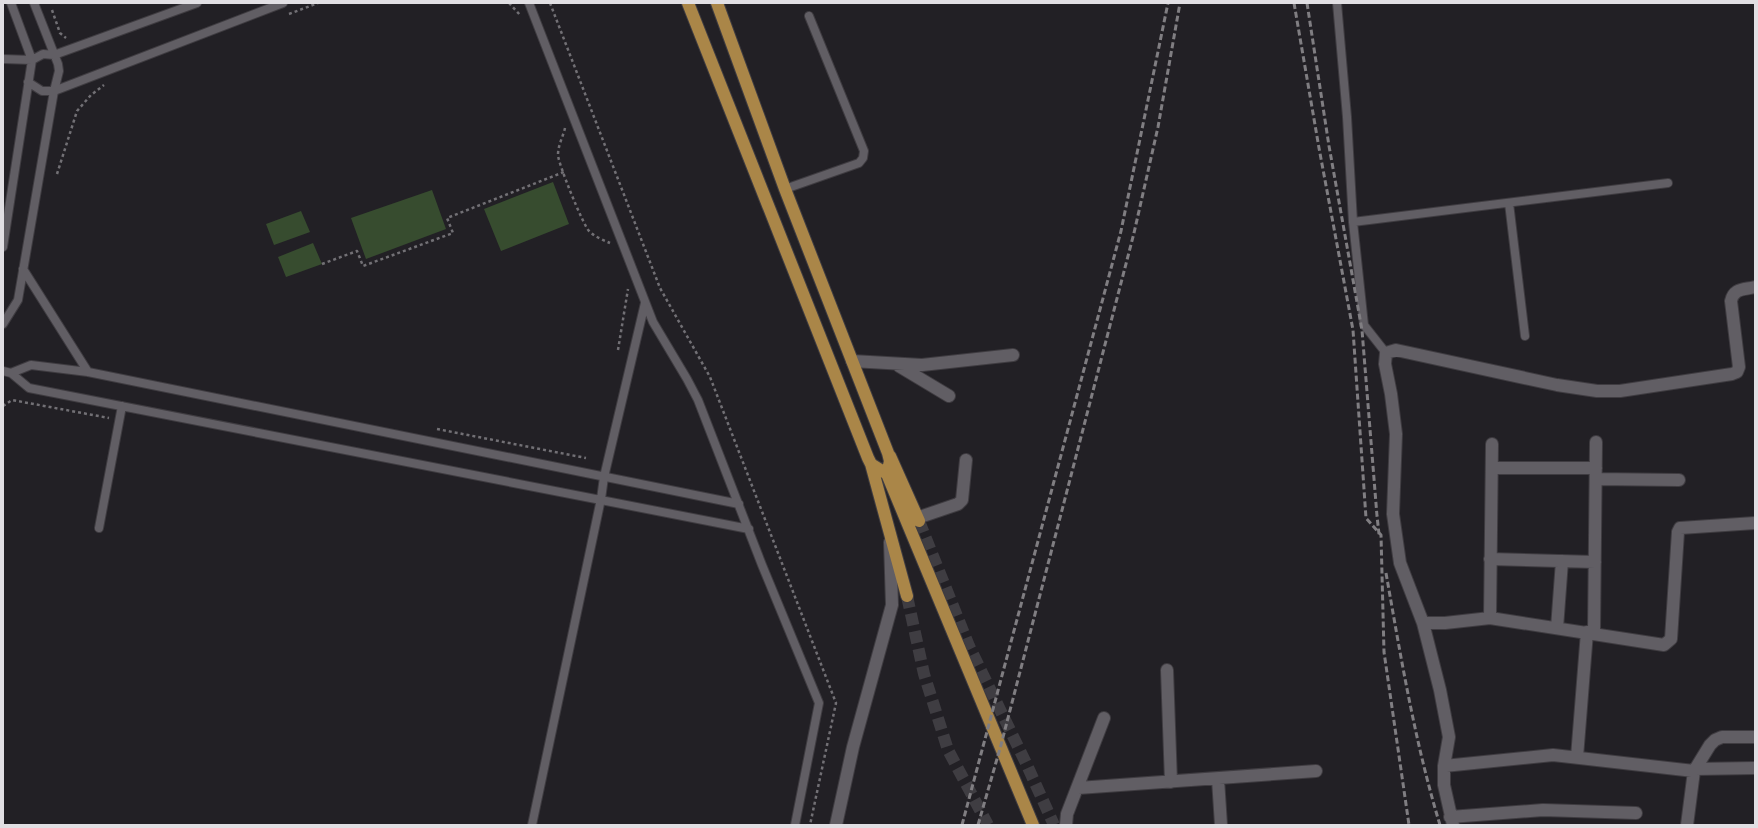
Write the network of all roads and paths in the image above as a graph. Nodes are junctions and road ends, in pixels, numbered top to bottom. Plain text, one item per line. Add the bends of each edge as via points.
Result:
1 (11, 3) edge
2 (34, 3) edge
3 (197, 3) edge
4 (283, 3) edge
5 (318, 3) edge
6 (509, 3) edge
7 (529, 3) edge
8 (688, 3) edge
9 (717, 3) edge
10 (1337, 3) edge
11 (288, 14) dead end
12 (809, 16) dead end
13 (525, 22) dead end
14 (54, 56) junction
15 (3, 59) edge
16 (32, 60) junction
17 (110, 81) dead end
18 (28, 82) junction
19 (54, 91) junction
20 (564, 125) dead end
21 (564, 172) junction
22 (57, 174) dead end
23 (1668, 183) dead end
24 (785, 189) junction
25 (1509, 202) junction
26 (1353, 222) junction
27 (613, 244) dead end
28 (3, 247) edge
29 (322, 264) dead end
30 (23, 269) junction
31 (629, 285) dead end
32 (1755, 287) edge
33 (645, 303) junction
34 (3, 324) edge
35 (1525, 336) dead end
36 (618, 350) dead end
37 (1386, 354) junction
38 (1013, 355) dead end
39 (852, 361) junction
40 (896, 364) junction
41 (3, 371) edge
42 (88, 372) junction
43 (12, 373) junction
44 (949, 396) dead end
45 (3, 406) edge
46 (122, 406) junction
47 (114, 420) dead end
48 (1596, 442) dead end
49 (1492, 444) dead end
50 (890, 456) junction
51 (966, 460) dead end
52 (871, 464) junction
53 (1492, 468) junction
54 (887, 474) junction
55 (1596, 474) junction
56 (604, 477) junction
57 (1679, 480) dead end
58 (601, 499) junction
59 (739, 504) junction
60 (914, 520) junction
61 (1755, 523) edge
62 (99, 528) dead end
63 (749, 529) junction
64 (890, 533) junction
65 (1490, 559) junction
66 (1562, 561) junction
67 (1595, 562) junction
68 (907, 596) tunnel mouth
69 (1490, 618) junction
70 (1422, 623) junction
71 (1557, 628) junction
72 (1590, 633) junction
73 (1168, 670) dead end
74 (1104, 718) dead end
75 (1755, 737) edge
76 (1577, 757) junction
77 (1444, 766) junction
78 (1755, 768) edge
79 (1695, 770) junction
80 (1316, 772) dead end
81 (1218, 778) junction
82 (1172, 782) junction
83 (1078, 788) junction
84 (1636, 813) dead end
85 (1451, 821) edge
86 (532, 825) edge
87 (795, 825) edge
88 (836, 825) edge
89 (1034, 825) edge
90 (1066, 825) edge
91 (1221, 825) edge
92 (1687, 825) edge

1 - 16 lane
2 - 14 lane
3 - 14 lane
4 - 19 lane
5 - 11 path
6 - 13 path
7 - 33 lane
8 - 52 main road
9 - 24 main road
10 - 26 lane
12 - 24 lane via 864,151 859,163
14 - 16 lane via 44,54
14 - 19 lane via 60,71
15 - 16 lane
16 - 18 lane
17 - 22 path via 91,94 78,111
18 - 19 lane via 42,91
18 - 28 lane
19 - 30 lane
20 - 21 path via 558,156
21 - 27 path via 582,221 588,230
21 - 29 path via 447,218 453,233 363,266 357,251
23 - 25 lane
24 - 39 main road
25 - 26 lane
25 - 35 lane
26 - 37 lane via 1364,325
30 - 34 lane via 18,300
30 - 42 lane
31 - 36 path
32 - 37 street via 1737,291 1732,295 1739,367 1737,372 1732,374 1620,392 1597,391 1557,385 1396,350
33 - 56 lane
33 - 59 lane via 660,336 698,400
37 - 70 street via 1385,364 1396,434 1392,514 1400,563
38 - 40 street via 922,365
39 - 40 street
39 - 50 main road
40 - 44 street
41 - 43 lane
42 - 43 lane via 31,365
42 - 56 lane
43 - 46 lane via 29,388
45 - 47 path via 12,400
46 - 58 lane
46 - 62 lane
48 - 55 street
49 - 53 street
50 - 54 main road
50 - 60 main road
51 - 60 street via 962,500 958,504
52 - 54 main road
52 - 64 main road
53 - 55 street
53 - 65 street
54 - 60 main road
55 - 57 street
55 - 67 street
56 - 58 lane
56 - 59 lane
58 - 63 lane
58 - 86 lane
59 - 63 lane
60 - 89 main road
61 - 72 street via 1680,528 1669,642 1664,645
63 - 87 lane via 819,704
64 - 68 main road
64 - 88 street via 892,605 853,746
65 - 66 street
65 - 69 street
66 - 67 street
66 - 71 street
67 - 72 street
69 - 70 street
69 - 71 street
70 - 77 street via 1440,690 1449,737
71 - 72 street
72 - 76 street
73 - 82 street
74 - 83 street
75 - 79 street via 1722,737 1715,740
76 - 77 street via 1541,755
76 - 79 street
77 - 85 street via 1444,785
78 - 79 street
79 - 92 street
80 - 81 street
81 - 82 street
81 - 91 street
82 - 83 street
83 - 90 street via 1067,814
84 - 85 street via 1543,810

